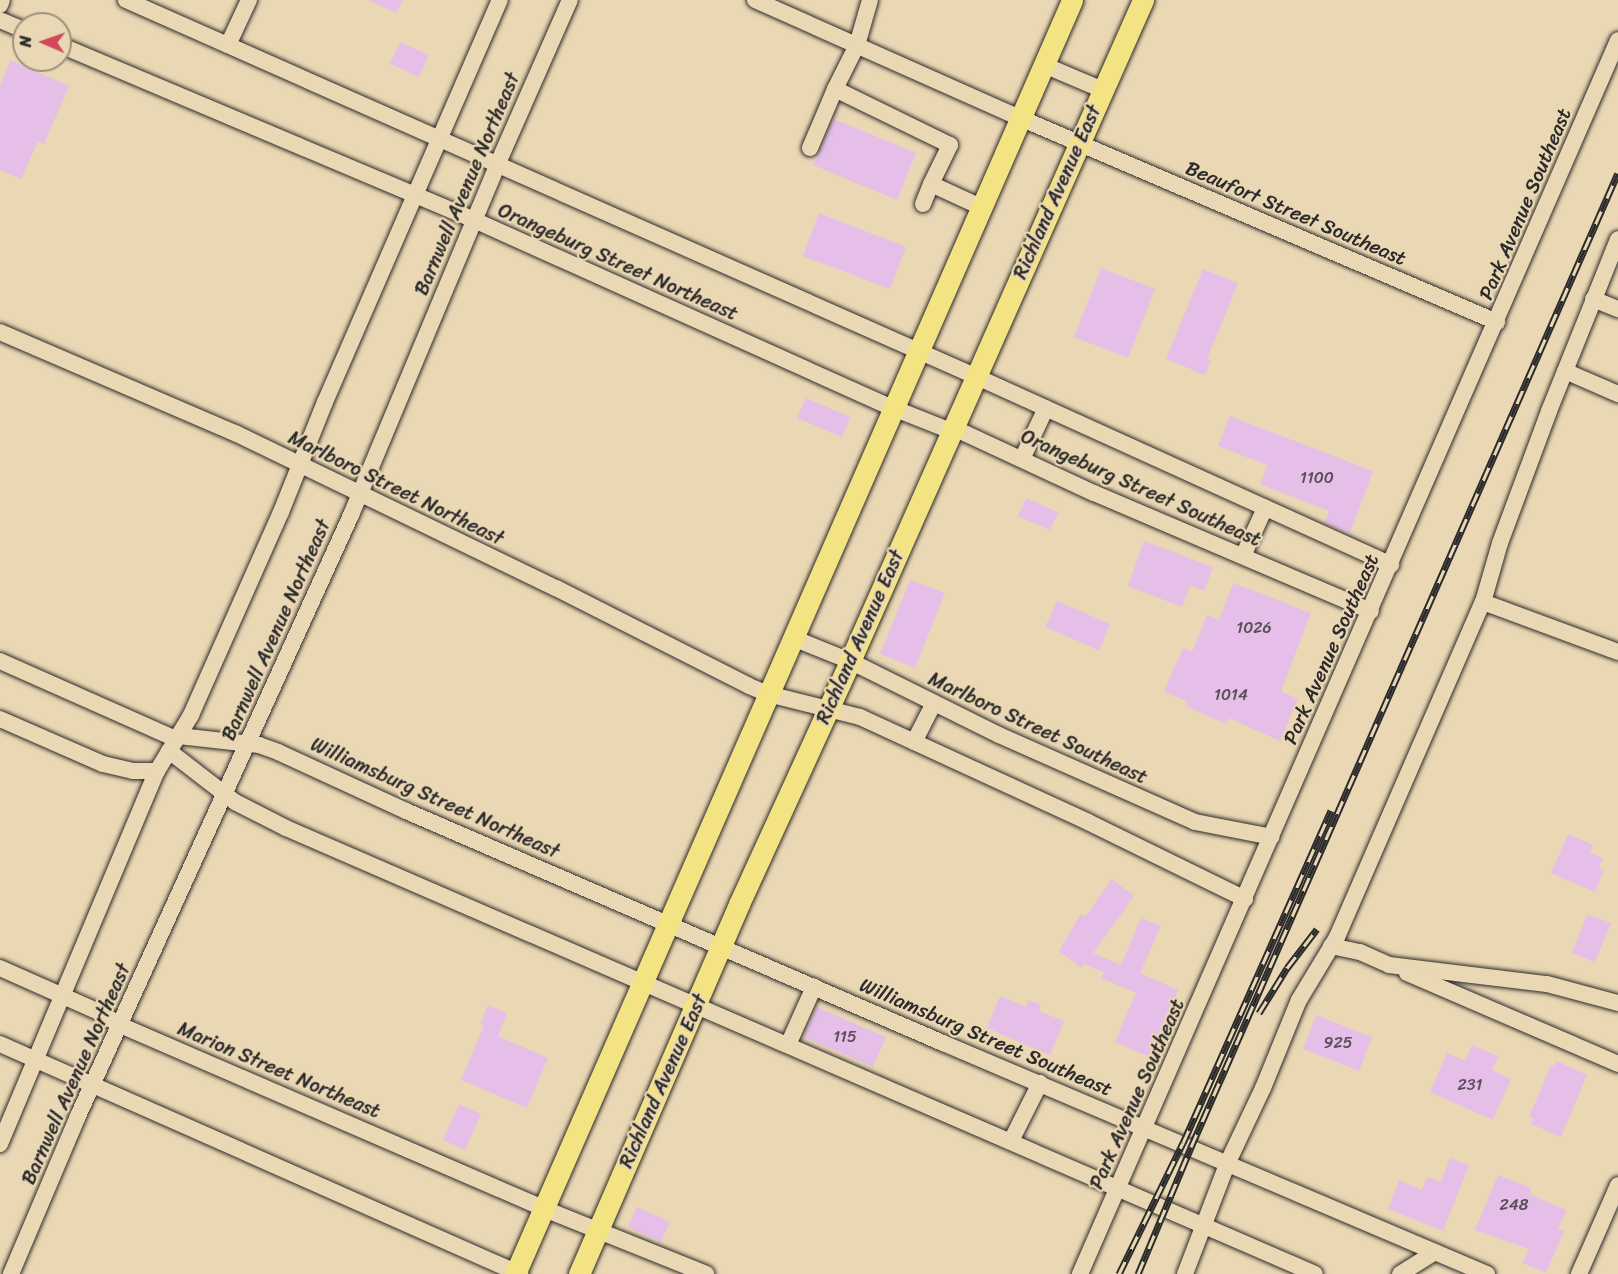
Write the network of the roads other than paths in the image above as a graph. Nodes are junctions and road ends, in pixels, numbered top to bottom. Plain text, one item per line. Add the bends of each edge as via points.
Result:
1 (2, 0) edge
2 (249, 0) edge
3 (500, 0) edge
4 (570, 0) edge
5 (755, 0) edge
6 (870, 0) edge
7 (1072, 0) edge
8 (1143, 0) edge
9 (137, 2) edge
10 (0, 5) edge
11 (1618, 40) edge
12 (228, 45) junction
13 (857, 45) junction
14 (72, 50) edge
15 (1044, 65) junction
16 (835, 89) junction
17 (1103, 90) junction
18 (1020, 118) junction
19 (439, 138) junction
20 (1078, 142) junction
21 (810, 148) dead end
22 (498, 163) junction
23 (932, 184) junction
24 (414, 196) junction
25 (923, 204) dead end
26 (981, 207) junction
27 (474, 220) junction
28 (1618, 239) edge
29 (1593, 299) junction
30 (1618, 309) edge
31 (1497, 322) junction
32 (0, 332) edge
33 (918, 352) junction
34 (1565, 371) junction
35 (975, 376) junction
36 (1618, 394) edge
37 (893, 408) junction
38 (1047, 408) junction
39 (951, 431) junction
40 (1022, 459) junction
41 (301, 465) junction
42 (360, 492) junction
43 (1265, 507) junction
44 (1243, 556) junction
45 (1391, 565) junction
46 (1483, 602) junction
47 (1371, 611) junction
48 (793, 638) junction
49 (1618, 652) edge
50 (0, 661) edge
51 (850, 662) junction
52 (768, 694) junction
53 (934, 703) junction
54 (829, 708) junction
55 (0, 718) edge
56 (914, 742) junction
57 (248, 744) junction
58 (174, 745) junction
59 (157, 771) junction
60 (225, 794) junction
61 (1272, 837) junction
62 (1245, 899) junction
63 (668, 922) junction
64 (722, 946) junction
65 (1331, 946) junction
66 (1389, 965) junction
67 (0, 969) edge
68 (641, 983) junction
69 (814, 987) junction
70 (64, 996) junction
71 (1618, 1003) edge
72 (696, 1006) junction
73 (120, 1025) junction
74 (0, 1044) edge
75 (788, 1045) junction
76 (38, 1059) junction
77 (1618, 1064) edge
78 (1040, 1083) junction
79 (93, 1085) junction
80 (1145, 1127) junction
81 (1011, 1141) junction
82 (0, 1144) edge
83 (1228, 1162) junction
84 (1618, 1185) edge
85 (1118, 1188) junction
86 (542, 1208) junction
87 (1205, 1225) junction
88 (598, 1229) junction
89 (1435, 1252) junction
90 (517, 1273) edge
91 (11, 1274) edge
92 (579, 1274) edge
93 (706, 1274) edge
94 (1080, 1274) edge
95 (1185, 1274) edge
96 (1315, 1274) edge
97 (1400, 1274) edge
98 (1487, 1274) edge
99 (1579, 1274) edge

1 - 10 street
2 - 12 street
3 - 19 street, Barnwell Avenue Northeast
4 - 22 street, Barnwell Avenue Northeast
5 - 13 street, Beaufort Street Southeast
6 - 13 street
7 - 15 main road
8 - 17 main road, Richland Avenue East
9 - 12 street, Orangeburg Street Northeast
11 - 31 street, Park Avenue Southeast
12 - 19 street, Orangeburg Street Northeast
13 - 16 street
13 - 18 street, Beaufort Street Southeast
14 - 24 street, Orangeburg Street Northeast
15 - 17 street
15 - 18 main road
16 - 21 street
16 - 23 street via 950,145
17 - 20 main road, Richland Avenue East
18 - 20 street, Beaufort Street Southeast
18 - 26 main road
19 - 22 street, Orangeburg Street Northeast
19 - 24 street, Barnwell Avenue Northeast
20 - 31 street, Beaufort Street Southeast
20 - 35 main road, Richland Avenue East
22 - 27 street, Barnwell Avenue Northeast
22 - 33 street, Orangeburg Street Northeast
23 - 25 street
23 - 26 street
24 - 27 street, Orangeburg Street Northeast
24 - 41 street, Barnwell Avenue Northeast
26 - 33 main road
27 - 37 street, Orangeburg Street Northeast
27 - 42 street, Barnwell Avenue Northeast
28 - 29 street
29 - 30 street
29 - 34 street
31 - 45 street, Park Avenue Southeast
32 - 41 street, Marlboro Street Northeast
33 - 35 street, Orangeburg Street Northeast
33 - 37 main road
34 - 36 street
34 - 46 street via 1500,543
35 - 38 street, Orangeburg Street Southeast
35 - 39 main road, Richland Avenue East
37 - 39 street, Orangeburg Street Southeast
37 - 48 main road
38 - 40 street
38 - 43 street, Orangeburg Street Southeast
39 - 40 street, Orangeburg Street Southeast via 958,430
39 - 51 main road, Richland Avenue East
40 - 44 street, Orangeburg Street Southeast
41 - 42 street, Marlboro Street Northeast
41 - 58 street, Barnwell Avenue Northeast via 201,693
42 - 52 street, Marlboro Street Northeast
42 - 57 street, Barnwell Avenue Northeast
43 - 44 street
43 - 45 street, Orangeburg Street Southeast
44 - 47 street, Orangeburg Street Southeast
45 - 47 street, Park Avenue Southeast
46 - 49 street
46 - 65 street
47 - 61 street, Park Avenue Southeast
48 - 51 street, Marlboro Street Southeast
48 - 52 main road
50 - 58 street via 138,722
51 - 53 street, Marlboro Street Southeast
51 - 54 main road, Richland Avenue East
52 - 54 street
52 - 63 main road
53 - 56 street
53 - 61 street, Marlboro Street Southeast via 1195,822
54 - 56 street via 860,717
54 - 64 main road, Richland Avenue East
55 - 59 street via 103,764 133,771
56 - 62 street
57 - 58 street, Williamsburg Street Northeast
57 - 60 street, Barnwell Avenue Northeast
57 - 63 street, Williamsburg Street Northeast via 278,752
58 - 59 street, Barnwell Avenue Northeast
58 - 60 street
59 - 70 street, Barnwell Avenue Northeast
60 - 68 street via 286,828
60 - 73 street, Barnwell Avenue Northeast
61 - 62 street, Park Avenue Southeast
62 - 80 street, Park Avenue Southeast
63 - 64 street, Williamsburg Street Southeast
63 - 68 main road
64 - 69 street, Williamsburg Street Southeast
64 - 72 main road, Richland Avenue East
65 - 66 street via 1360,952
65 - 83 street via 1299,1000
66 - 71 street via 1547,984
66 - 77 street
67 - 70 street, Marion Street Northeast
68 - 72 street
68 - 86 main road
69 - 75 street
69 - 78 street, Williamsburg Street Southeast
70 - 73 street, Marion Street Northeast
70 - 76 street, Barnwell Avenue Northeast
72 - 75 street
72 - 88 main road, Richland Avenue East
73 - 79 street, Barnwell Avenue Northeast
73 - 86 street, Marion Street Northeast
74 - 76 street
75 - 81 street
76 - 79 street
76 - 82 street, Barnwell Avenue Northeast
78 - 80 street, Williamsburg Street Southeast
78 - 81 street
79 - 90 street
79 - 91 street, Barnwell Avenue Northeast
80 - 83 street, Williamsburg Street Southeast
80 - 85 street, Park Avenue Southeast
81 - 85 street
83 - 87 street
83 - 89 street, Williamsburg Street Southeast
84 - 99 street
85 - 87 street
85 - 94 street, Park Avenue Southeast
86 - 88 street, Marion Street Northeast
86 - 90 main road
87 - 95 street
87 - 96 street
88 - 92 main road, Richland Avenue East
88 - 93 street, Marion Street Northeast
89 - 97 street
89 - 98 street, Williamsburg Street Southeast

